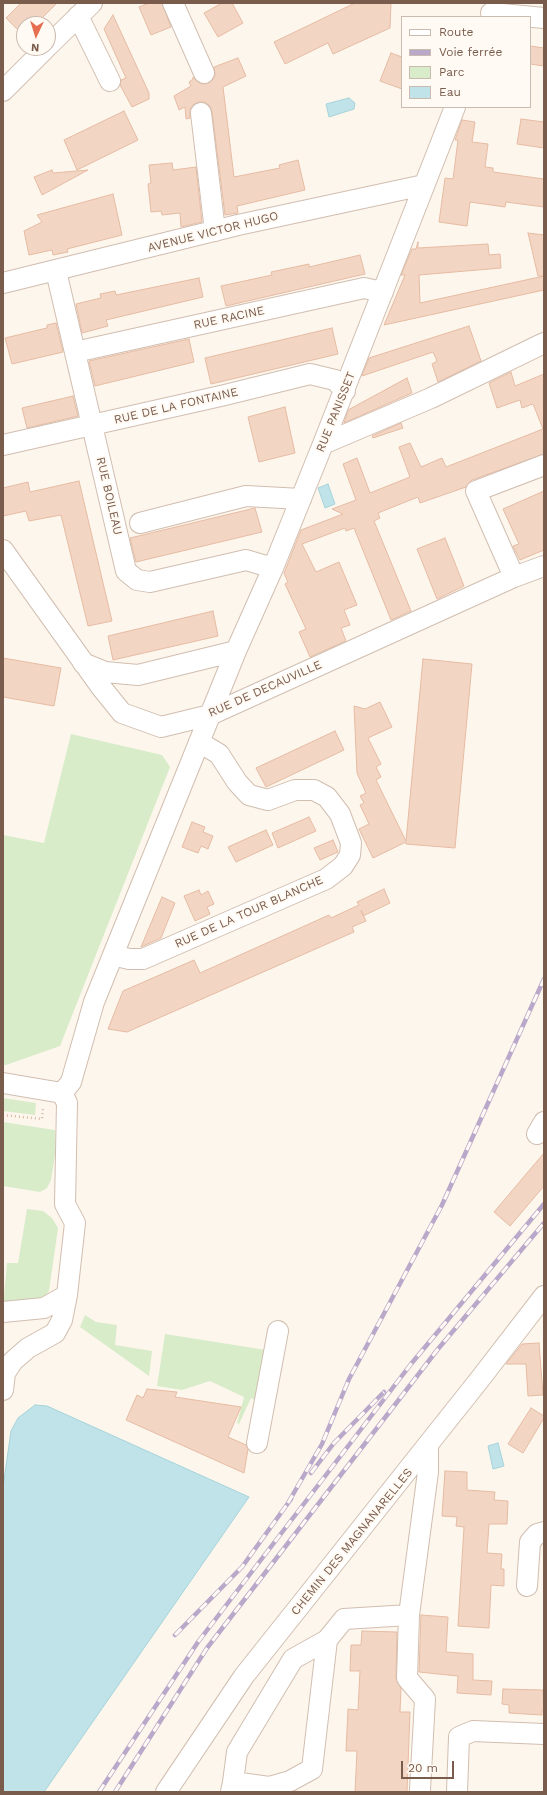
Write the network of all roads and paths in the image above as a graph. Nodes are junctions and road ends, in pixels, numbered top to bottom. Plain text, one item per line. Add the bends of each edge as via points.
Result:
1 (173, 3) edge
2 (85, 9) edge
3 (492, 11) edge
4 (529, 16) edge
5 (531, 16) edge
6 (544, 18) edge
7 (56, 38) edge
8 (38, 56) edge
9 (204, 73) dead end
10 (110, 81) dead end
11 (3, 91) edge
12 (455, 108) edge
13 (201, 113) dead end
14 (424, 185) junction
15 (215, 231) junction
16 (56, 271) junction
17 (3, 283) edge
18 (383, 292) junction
19 (544, 343) edge
20 (75, 352) junction
21 (345, 390) junction
22 (92, 425) junction
23 (323, 444) junction
24 (3, 446) edge
25 (544, 466) edge
26 (301, 499) junction
27 (140, 523) dead end
28 (3, 550) edge
29 (544, 566) edge
30 (273, 568) junction
31 (514, 577) junction
32 (236, 651) junction
33 (84, 663) junction
34 (210, 715) junction
35 (199, 742) junction
36 (113, 954) junction
37 (3, 1083) edge
38 (54, 1091) junction
39 (3, 1115) edge
40 (66, 1295) junction
41 (544, 1296) edge
42 (3, 1312) edge
43 (278, 1331) dead end
44 (3, 1390) edge
45 (258, 1443) dead end
46 (428, 1445) junction
47 (544, 1532) edge
48 (527, 1586) dead end
49 (410, 1615) junction
50 (327, 1640) junction
51 (544, 1734) edge
52 (232, 1787) edge
53 (420, 1790) dead end
54 (166, 1792) edge
55 (457, 1792) edge

1 - 9 street
2 - 7 street
2 - 10 street
3 - 4 street
5 - 6 street
8 - 11 street
12 - 14 street, RUE PANISSET
13 - 15 street
14 - 15 street, AVENUE VICTOR HUGO
14 - 18 street, RUE PANISSET
15 - 16 street, AVENUE VICTOR HUGO
16 - 17 street, AVENUE VICTOR HUGO
16 - 20 street, RUE BOILEAU
18 - 20 street, RUE RACINE via 364,288
18 - 21 street, RUE PANISSET
19 - 23 street via 431,398
20 - 22 street, RUE BOILEAU
21 - 22 street, RUE DE LA FONTAINE via 335,380 310,374
21 - 23 street, RUE PANISSET
22 - 24 street, RUE DE LA FONTAINE
22 - 30 street, RUE BOILEAU via 126,570 137,580 150,582 246,560
23 - 26 street, RUE PANISSET
25 - 31 street via 476,491
26 - 27 street via 246,496
26 - 30 street, RUE PANISSET
28 - 33 street, RUE DE DECAUVILLE
29 - 31 street, RUE DE DECAUVILLE
30 - 32 street, RUE PANISSET
31 - 34 street, RUE DE DECAUVILLE
32 - 33 street via 138,675 104,672
32 - 34 street, RUE PANISSET
33 - 34 street, RUE DE DECAUVILLE via 122,713 161,727
34 - 35 street, RUE PANISSET
35 - 36 street, RUE PANISSET
35 - 36 street, RUE DE LA TOUR BLANCHE via 219,754 237,782 249,795 268,800 295,790 314,790 327,797 340,814 351,843 350,855 343,866 326,879 144,959 130,959
36 - 38 street, RUE PANISSET via 94,1002 71,1082
37 - 38 street
38 - 39 path via 42,1120
38 - 40 street via 67,1103 65,1204 75,1223
40 - 42 street via 44,1308
40 - 44 street via 62,1320 55,1333 28,1348 13,1361 5,1373
41 - 46 street, CHEMIN DES MAGNANARELLES
43 - 45 street
46 - 49 street via 428,1472
46 - 54 street, CHEMIN DES MAGNANARELLES via 244,1676
47 - 48 street via 537,1534 530,1542
49 - 50 street via 344,1619
49 - 53 street via 408,1678 425,1699
50 - 52 street via 293,1659 237,1752
50 - 52 street via 312,1769 290,1781 269,1787
51 - 55 street via 473,1731 459,1737

